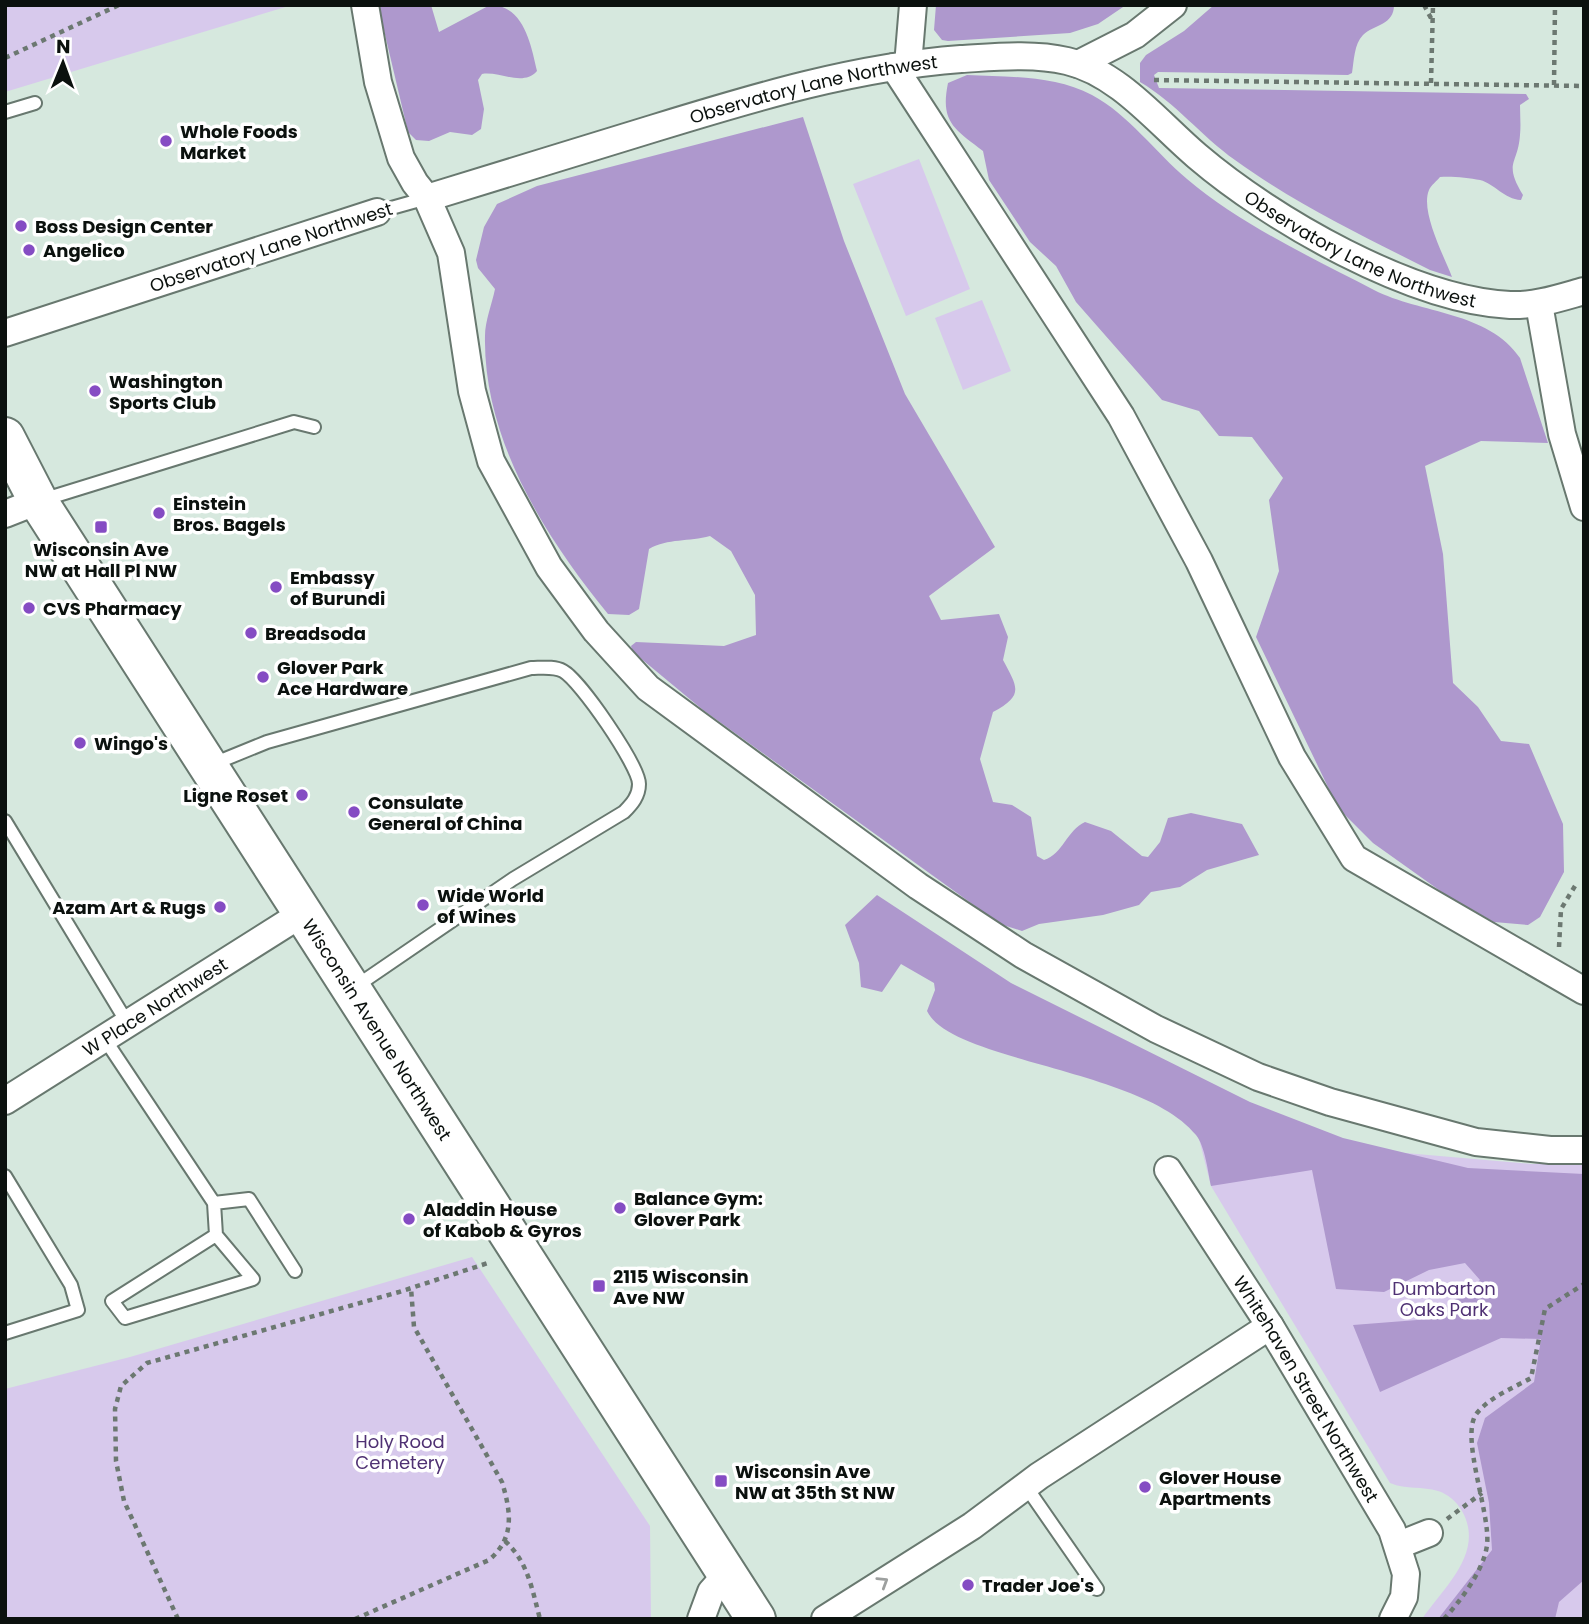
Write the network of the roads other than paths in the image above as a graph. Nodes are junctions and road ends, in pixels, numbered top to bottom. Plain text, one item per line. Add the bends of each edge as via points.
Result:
1 (365, 5) edge
2 (913, 5) edge
3 (1173, 5) edge
4 (1078, 64) junction
5 (901, 66) junction
6 (35, 103) dead end
7 (5, 112) edge
8 (427, 198) junction
9 (377, 212) joint
10 (1584, 291) edge
11 (1539, 304) junction
12 (5, 333) edge
13 (314, 426) dead end
14 (5, 438) edge
15 (1584, 507) edge
16 (22, 508) edge
17 (209, 765) junction
18 (5, 821) edge
19 (303, 913) junction
20 (351, 989) junction
21 (1584, 991) edge
22 (128, 1024) junction
23 (104, 1038) junction
24 (5, 1101) edge
25 (1584, 1150) edge
26 (1168, 1170) dead end
27 (5, 1177) edge
28 (214, 1203) junction
29 (216, 1235) junction
30 (295, 1271) dead end
31 (1270, 1326) junction
32 (5, 1333) edge
33 (1033, 1482) junction
34 (1429, 1533) road end
35 (1399, 1545) junction
36 (727, 1574) junction
37 (1097, 1590) dead end
38 (701, 1619) edge
39 (756, 1619) edge
40 (825, 1619) edge
41 (1394, 1619) edge

1 - 8 street via 378,82 401,158
2 - 5 street
3 - 4 street via 1135,36
4 - 5 street, Observatory Lane Northwest via 1044,57 992,57
4 - 11 street, Observatory Lane Northwest via 1136,101 1264,206 1313,235 1434,289 1486,303
5 - 8 street, Observatory Lane Northwest via 751,98
5 - 21 street via 1121,416 1199,561 1292,757 1354,858
6 - 7 lane
8 - 9 lane, Observatory Lane Northwest
8 - 25 street via 451,253 471,391 491,461 549,567 596,631 648,688 918,886 1023,955 1156,1029 1258,1077 1330,1102 1476,1142
9 - 12 street, Observatory Lane Northwest
10 - 11 street, Observatory Lane Northwest
11 - 15 street via 1562,434
13 - 16 lane via 294,422
14 - 16 main road, Wisconsin Avenue Northwest
16 - 17 main road, Wisconsin Avenue Northwest
17 - 19 main road, Wisconsin Avenue Northwest
17 - 20 lane via 267,742 531,668 564,671 577,682 633,764 639,783 637,795 624,811 513,879
18 - 22 lane
19 - 20 main road, Wisconsin Avenue Northwest
19 - 22 street, W Place Northwest
20 - 36 main road, Wisconsin Avenue Northwest
22 - 23 street, W Place Northwest
23 - 24 street, W Place Northwest
23 - 28 lane
26 - 31 street, Whitehaven Street Northwest
27 - 32 lane via 71,1285 78,1310
28 - 29 lane
28 - 30 lane via 249,1199
29 - 29 lane via 112,1301 125,1318 253,1279
31 - 33 street
31 - 35 street, Whitehaven Street Northwest
33 - 37 lane
40 -> 33 street
34 - 35 street
35 - 41 street, Whitehaven Street Northwest via 1406,1586
36 - 38 street via 712,1592
36 - 39 main road, Wisconsin Avenue Northwest

